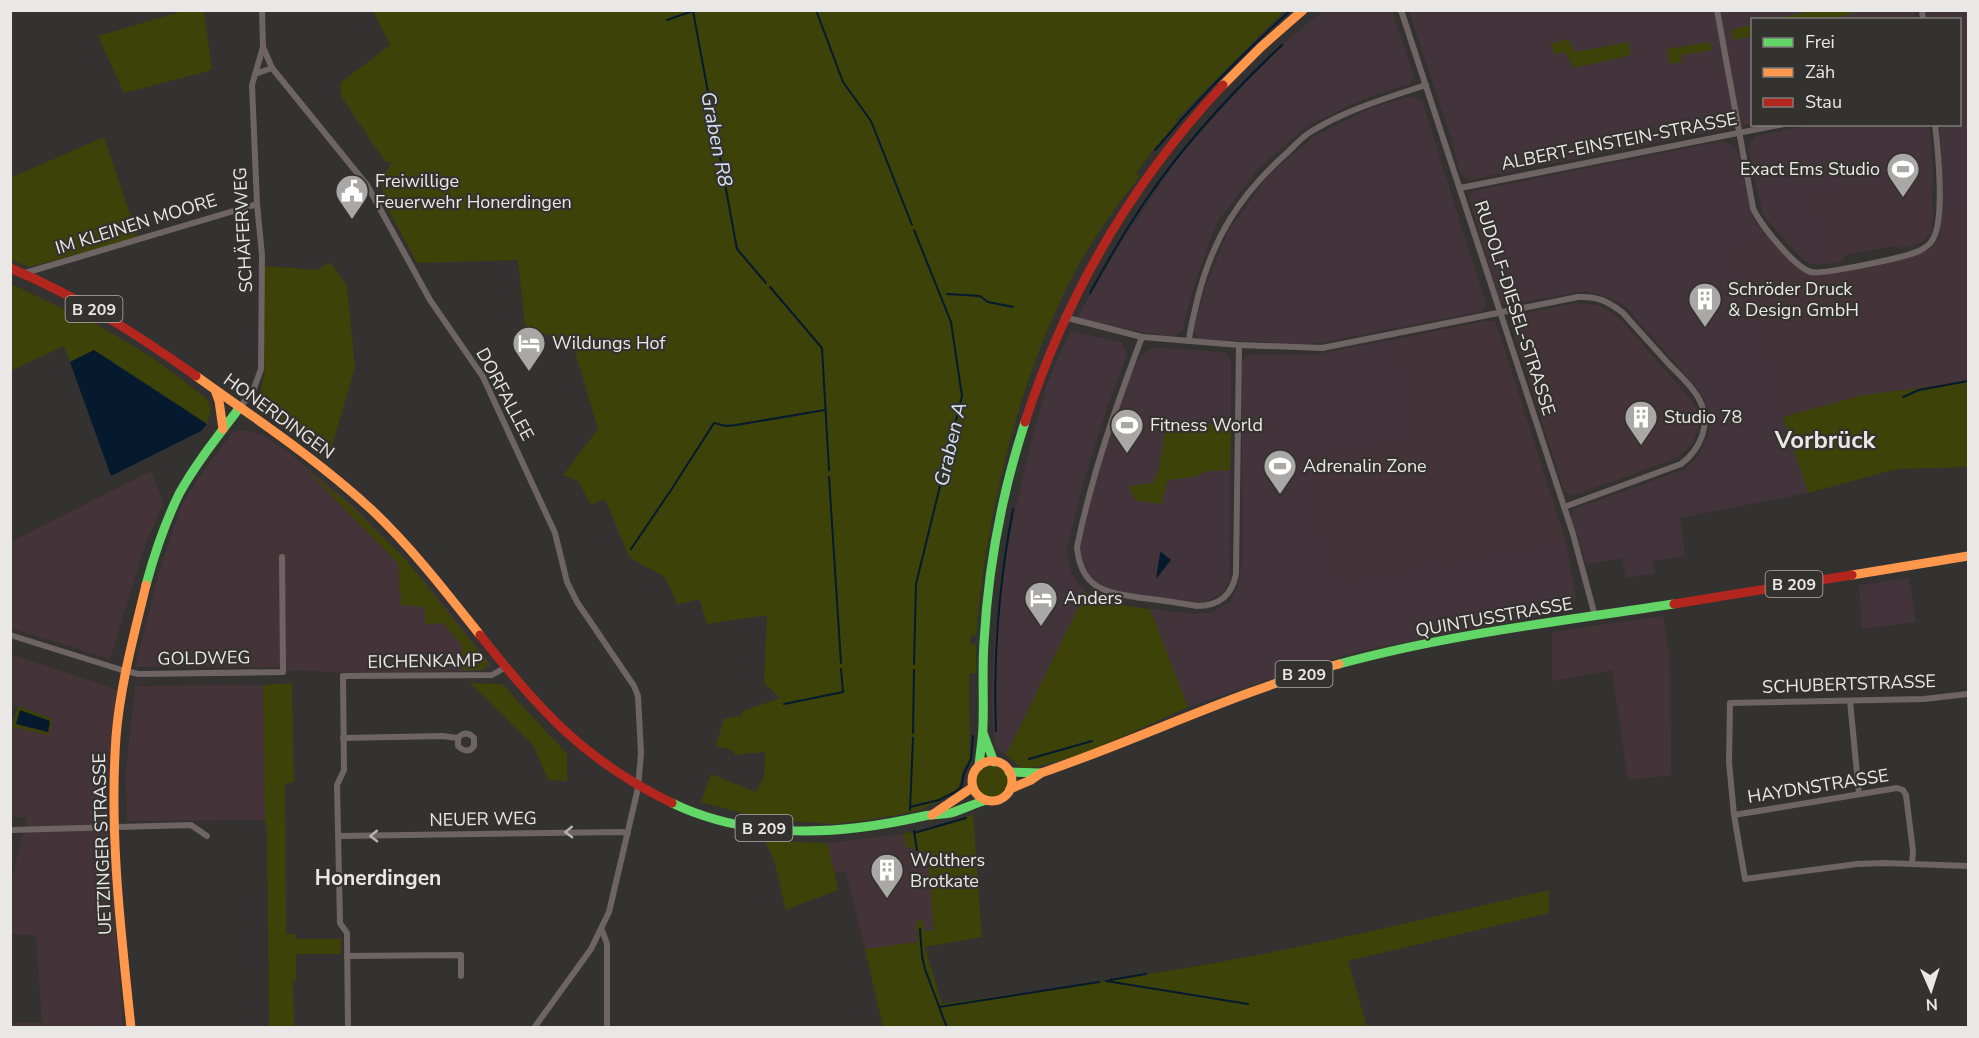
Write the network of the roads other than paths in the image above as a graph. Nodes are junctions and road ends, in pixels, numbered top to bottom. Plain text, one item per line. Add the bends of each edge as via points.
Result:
1 (262, 10) edge
2 (1303, 10) edge
3 (1401, 10) edge
4 (1717, 10) edge
5 (263, 47) junction
6 (272, 68) junction
7 (255, 74) junction
8 (1426, 85) junction
9 (1773, 126) edge
10 (1935, 126) edge
11 (1740, 132) junction
12 (1460, 188) junction
13 (257, 204) junction
14 (10, 268) edge
15 (24, 273) junction
16 (1500, 311) junction
17 (1064, 318) junction
18 (1143, 337) junction
19 (1189, 342) junction
20 (1239, 345) junction
21 (215, 390) junction
22 (240, 407) junction
23 (223, 429) junction
24 (1564, 507) junction
25 (1968, 556) edge
26 (282, 557) dead end
27 (1595, 616) junction
28 (10, 634) edge
29 (506, 667) junction
30 (125, 671) junction
31 (1968, 694) edge
32 (1850, 701) junction
33 (983, 732) junction
34 (343, 738) junction
35 (458, 738) dead end
36 (994, 762) junction
37 (979, 766) junction
38 (1009, 772) junction
39 (1041, 773) junction
40 (973, 787) junction
41 (638, 788) junction
42 (1010, 789) junction
43 (1859, 795) junction
44 (986, 800) junction
45 (1734, 814) junction
46 (932, 815) junction
47 (115, 827) junction
48 (10, 830) edge
49 (628, 833) junction
50 (207, 836) dead end
51 (339, 836) junction
52 (1912, 864) junction
53 (1968, 866) edge
54 (602, 930) junction
55 (347, 956) junction
56 (461, 976) dead end
57 (131, 1028) edge
58 (348, 1028) edge
59 (534, 1028) edge
60 (607, 1028) edge

1 - 5 street, DORFALLEE
2 - 17 main road via 1242,66 1180,135 1124,211
3 - 8 street, RUDOLF-DIESEL-STRASSE
4 - 11 street
5 - 6 street, DORFALLEE
5 - 7 street, SCHÄFERWEG
6 - 7 street
6 - 41 street, DORFALLEE via 367,185 430,300 483,377 555,533 567,582 637,693 641,753
7 - 13 street, SCHÄFERWEG via 252,86
8 - 12 street, RUDOLF-DIESEL-STRASSE
8 - 19 street via 1339,116 1310,132 1264,172 1224,227 1200,288
9 - 11 street, ALBERT-EINSTEIN-STRASSE
10 - 11 street via 1939,206 1934,237 1928,246 1917,252 1823,272 1800,266 1759,221 1753,208
11 - 12 street, ALBERT-EINSTEIN-STRASSE
12 - 16 street, RUDOLF-DIESEL-STRASSE
13 - 15 street, IM KLEINEN MOORE
13 - 22 street, SCHÄFERWEG via 262,255 261,369 253,391
14 - 15 main road, HONERDINGEN / B 209
15 - 21 main road, HONERDINGEN / B 209 via 122,326
16 - 20 street via 1322,348
16 - 24 street, RUDOLF-DIESEL-STRASSE
16 - 24 street via 1589,296 1609,302 1693,391 1703,411 1705,426 1700,441 1681,464
17 - 18 street
17 - 33 main road via 1022,427 998,531 984,631
18 - 19 street
18 - 20 street via 1090,485 1078,556 1085,575 1108,592 1197,606 1208,606 1225,598 1232,590 1236,574
19 - 20 street
21 - 22 main road, HONERDINGEN / B 209
21 - 23 main road
22 - 23 main road, UETZINGER STRASSE
22 - 29 main road, HONERDINGEN / B 209 via 321,467 388,525
23 - 30 main road, UETZINGER STRASSE via 185,484 166,523 150,569
24 - 27 street, RUDOLF-DIESEL-STRASSE
25 - 27 main road, QUINTUSSTRASSE / B 209
26 - 30 street, GOLDWEG via 283,672
27 - 39 main road, QUINTUSSTRASSE / B 209 via 1432,644 1316,670 1259,688
28 - 30 street, GOLDWEG
29 - 34 street, EICHENKAMP via 492,675 343,676
29 - 41 main road, B 209 via 563,732 600,764
30 - 47 main road, UETZINGER STRASSE via 114,760
31 - 32 street, SCHUBERTSTRASSE
32 - 43 street
32 - 45 street, SCHUBERTSTRASSE via 1730,703 1729,762
33 - 36 main road
33 - 37 main road
34 - 35 street
34 - 51 street via 344,770 337,785
36 - 37 main road
36 - 38 main road
37 - 40 main road via 973,776
38 - 39 main road, QUINTUSSTRASSE / B 209
38 - 42 main road
39 - 42 main road, QUINTUSSTRASSE / B 209
40 - 44 main road
40 - 46 main road, B 209
41 - 46 main road, B 209 via 679,808 755,827 830,831
41 - 49 street, DORFALLEE
42 - 44 main road, B 209 via 1003,798
43 - 45 street, HAYDNSTRASSE
43 - 52 street, HAYDNSTRASSE via 1903,790
44 - 46 main road, B 209
45 - 52 street via 1745,879 1857,864
47 - 48 street
47 - 50 street via 191,825
47 - 57 main road, UETZINGER STRASSE
49 -> 51 street, NEUER WEG
49 - 54 street, DORFALLEE
51 - 55 street via 340,923 347,933
52 - 53 street
54 - 59 street, DORFALLEE
54 - 60 street via 607,944
55 - 56 street via 461,955
55 - 58 street

